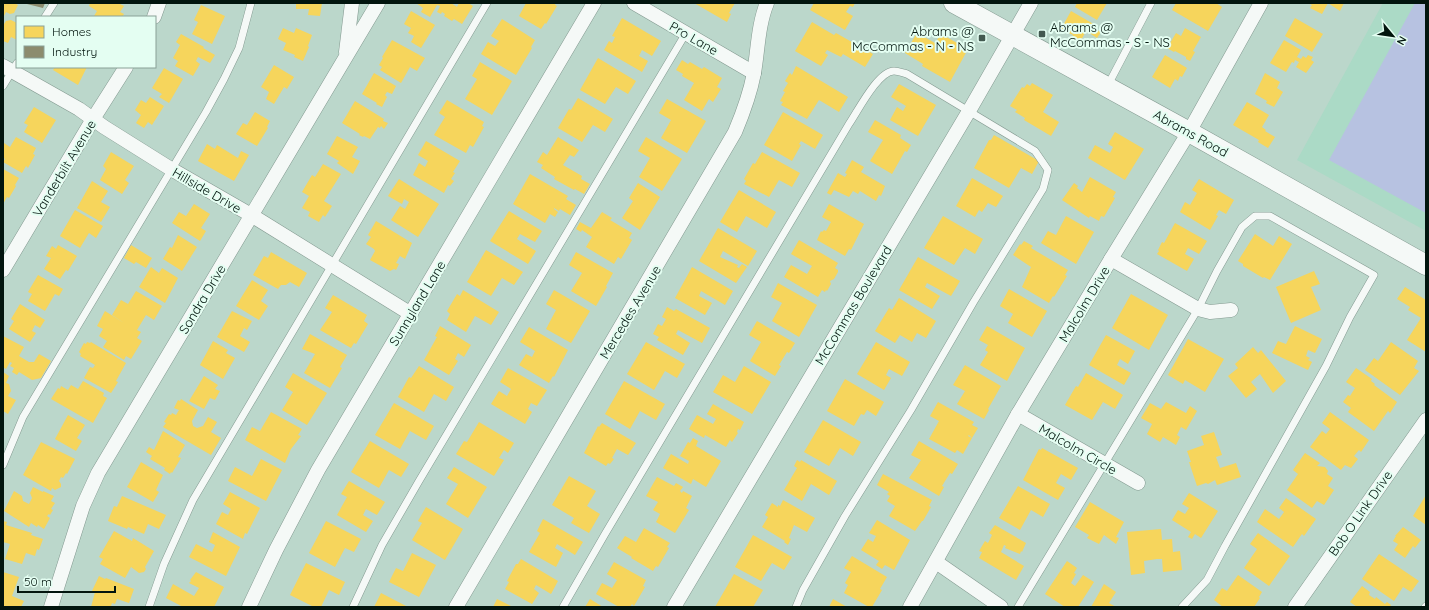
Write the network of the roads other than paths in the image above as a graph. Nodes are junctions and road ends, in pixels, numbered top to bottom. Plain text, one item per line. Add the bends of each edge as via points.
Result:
1 (54, 3) edge
2 (159, 3) edge
3 (251, 3) edge
4 (352, 3) edge
5 (378, 3) edge
6 (487, 3) edge
7 (594, 3) edge
8 (634, 3) edge
9 (767, 3) edge
10 (954, 3) edge
11 (1031, 3) edge
12 (1151, 3) edge
13 (1261, 3) edge
14 (46, 16) edge
15 (154, 16) edge
16 (686, 33) junction
17 (1013, 35) junction
18 (346, 56) junction
19 (11, 67) edge
20 (125, 68) edge
21 (754, 73) junction
22 (3, 86) edge
23 (1106, 87) junction
24 (969, 111) junction
25 (92, 119) junction
26 (1189, 132) junction
27 (172, 170) junction
28 (251, 216) junction
29 (1111, 259) junction
30 (331, 265) junction
31 (1426, 265) edge
32 (3, 270) edge
33 (1198, 309) junction
34 (1231, 310) dead end
35 (411, 314) junction
36 (1018, 414) junction
37 (1426, 420) edge
38 (1105, 464) junction
39 (3, 465) edge
40 (1138, 483) dead end
41 (936, 562) junction
42 (51, 607) edge
43 (149, 607) edge
44 (249, 607) edge
45 (354, 607) edge
46 (456, 607) edge
47 (563, 607) edge
48 (674, 607) edge
49 (796, 607) edge
50 (910, 607) edge
51 (1001, 607) edge
52 (1018, 607) edge
53 (1182, 607) edge
54 (1295, 607) edge

1 - 14 lane
2 - 15 street
3 - 27 lane via 239,48
4 - 18 street
5 - 18 street, Sondra Drive
6 - 30 lane
7 - 35 street, Sunnyland Lane
8 - 16 street, Pro Lane
9 - 21 street, Mercedes Avenue via 763,13
10 - 17 main road, Abrams Road
11 - 17 street, McCommas Boulevard
12 - 23 lane
13 - 26 street, Malcolm Drive
16 - 21 street, Pro Lane
16 - 45 lane via 419,481 382,545
17 - 23 main road, Abrams Road
17 - 24 street, McCommas Boulevard
18 - 28 street, Sondra Drive
19 - 22 lane
19 - 25 street, Hillside Drive
20 - 25 street, Vanderbilt Avenue
21 - 46 street, Mercedes Avenue via 740,121 721,158
23 - 26 main road, Abrams Road
24 - 47 lane via 907,74 894,71 884,74 877,82 845,131
24 - 48 street, McCommas Boulevard
24 - 49 lane via 1035,151 1048,170 1043,189 845,516
25 - 27 street, Hillside Drive
25 - 32 street, Vanderbilt Avenue
26 - 29 street, Malcolm Drive
26 - 31 main road, Abrams Road
27 - 28 street, Hillside Drive
27 - 39 lane via 23,417
28 - 30 street, Hillside Drive
28 - 42 street, Sondra Drive via 98,473 83,506
29 - 33 street
29 - 36 street, Malcolm Drive
30 - 35 street, Hillside Drive
30 - 43 lane via 193,500 164,564
33 - 34 street via 1210,312
33 - 38 lane
33 - 53 lane via 1242,227 1255,216 1270,216 1374,275 1326,366 1224,546 1208,580
35 - 44 street, Sunnyland Lane via 318,470
36 - 38 street, Malcolm Circle
36 - 41 street, Malcolm Drive
37 - 54 street, Bob O Link Drive
38 - 40 street, Malcolm Circle
38 - 52 lane
41 - 50 street, Malcolm Drive
41 - 51 street

